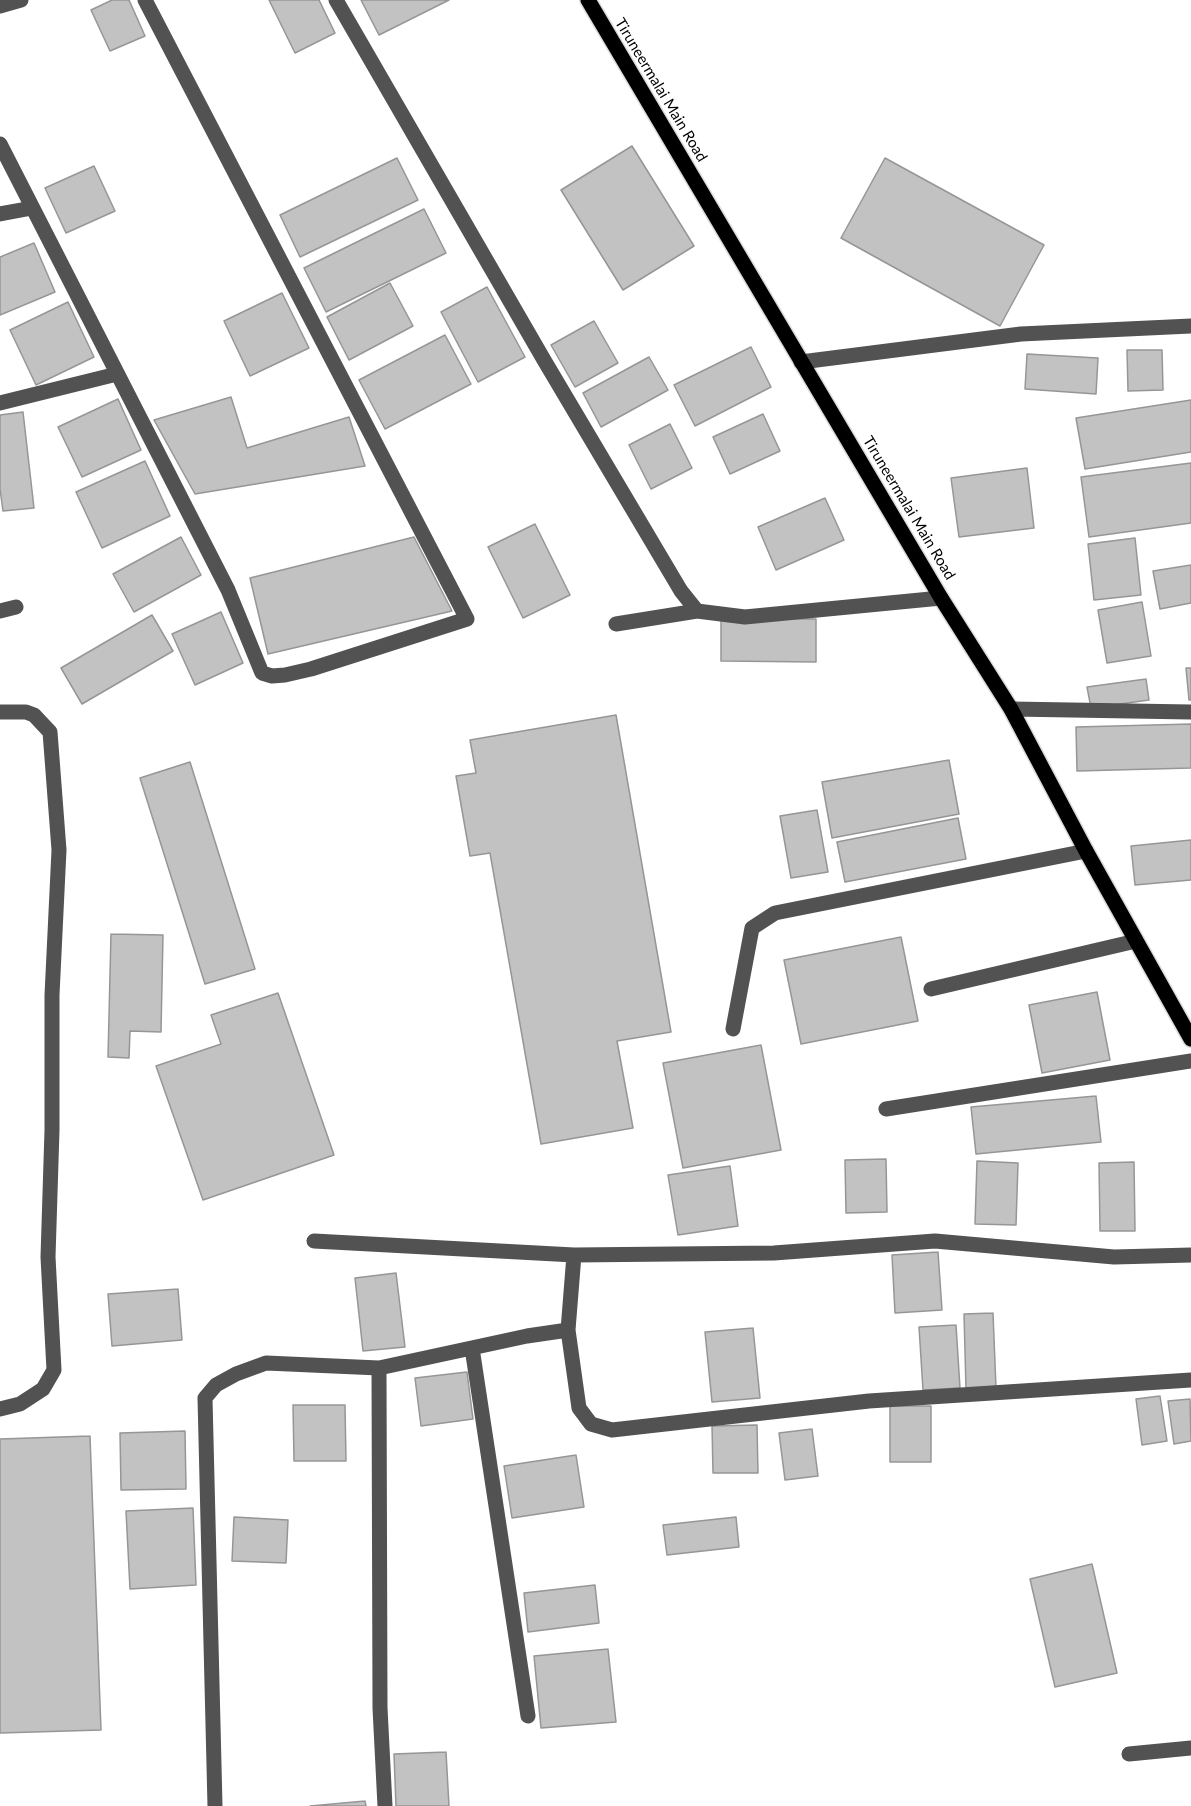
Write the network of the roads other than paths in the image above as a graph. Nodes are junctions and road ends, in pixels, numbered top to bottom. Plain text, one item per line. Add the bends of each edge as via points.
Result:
1 (21, 0) edge
2 (145, 0) edge
3 (336, 0) edge
4 (588, 0) edge
5 (0, 6) edge
6 (0, 144) edge
7 (32, 208) junction
8 (0, 214) edge
9 (1191, 326) edge
10 (801, 362) junction
11 (117, 374) junction
12 (0, 403) edge
13 (941, 598) junction
14 (16, 608) dead end
15 (0, 611) edge
16 (697, 611) junction
17 (616, 624) dead end
18 (1011, 709) junction
19 (0, 712) edge
20 (1191, 712) edge
21 (1086, 851) junction
22 (1136, 941) junction
23 (931, 989) dead end
24 (733, 1029) dead end
25 (1191, 1039) edge
26 (1191, 1061) edge
27 (886, 1109) dead end
28 (314, 1241) dead end
29 (574, 1255) junction
30 (1191, 1255) edge
31 (568, 1330) junction
32 (472, 1348) junction
33 (379, 1368) junction
34 (1191, 1380) edge
35 (0, 1409) edge
36 (528, 1716) dead end
37 (1191, 1748) edge
38 (1129, 1754) dead end
39 (214, 1806) edge
40 (385, 1806) edge

1 - 5 street
2 - 11 street via 467,619 311,669 285,675 262,673 228,591
3 - 16 street via 555,380 681,591
4 - 10 main road, Tiruneermalai Main Road
6 - 7 street
7 - 8 street
7 - 11 street
9 - 10 street via 1021,334
10 - 13 main road, Tiruneermalai Main Road
11 - 12 street
13 - 16 street via 745,617
13 - 18 main road, Tiruneermalai Main Road
14 - 15 street
16 - 17 street
18 - 20 street
18 - 21 main road, Tiruneermalai Main Road
19 - 35 street via 34,715 50,732 59,850 52,995 48,1257 54,1370 43,1389 20,1404
21 - 22 main road, Tiruneermalai Main Road
21 - 24 street via 775,913 752,928
22 - 23 street
22 - 25 main road, Tiruneermalai Main Road
26 - 27 street
28 - 29 street
29 - 30 street via 774,1253 935,1242 1114,1257
29 - 31 street
31 - 32 street
31 - 34 street via 579,1408 591,1424 612,1430 869,1401
32 - 33 street
32 - 36 street
33 - 39 street via 266,1363 216,1385 205,1398
33 - 40 street via 380,1708
37 - 38 street

